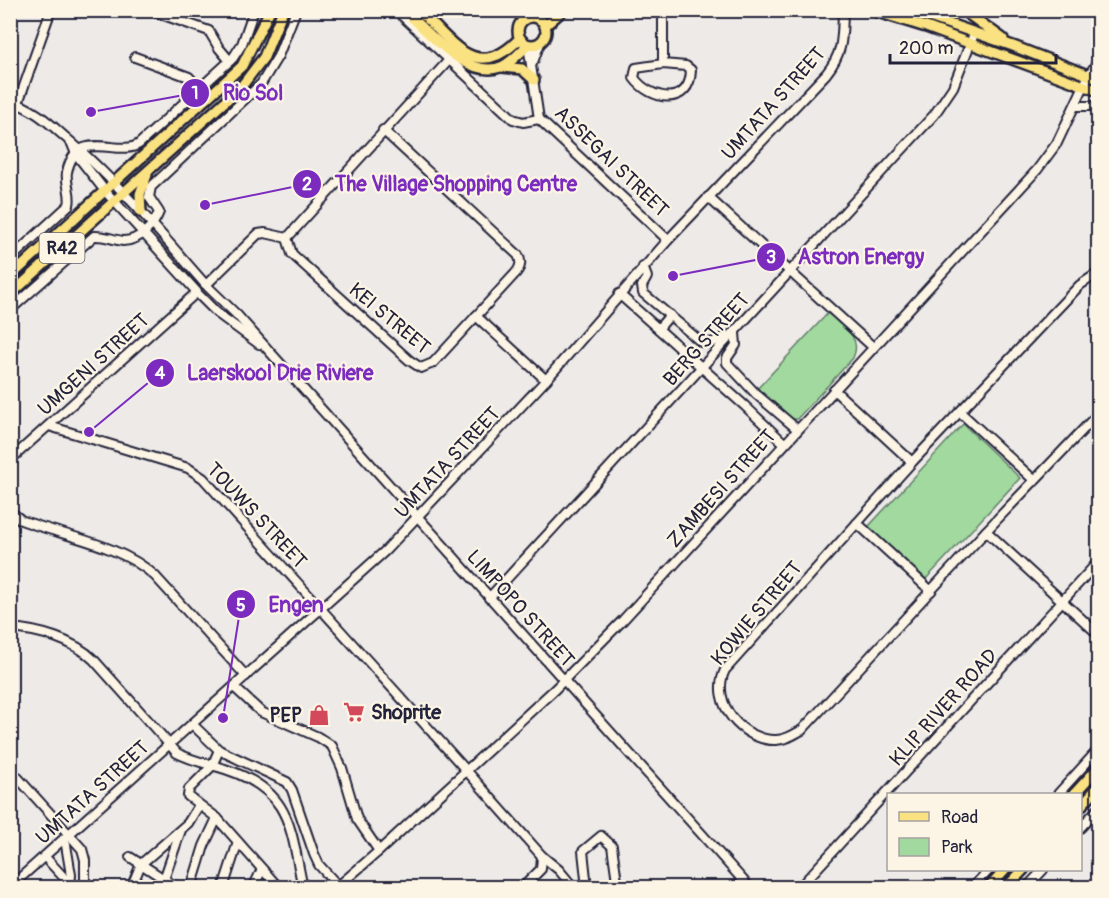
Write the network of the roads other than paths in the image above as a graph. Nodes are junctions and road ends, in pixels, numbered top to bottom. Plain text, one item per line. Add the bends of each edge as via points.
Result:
1 (51, 10) edge
2 (254, 10) edge
3 (270, 10) edge
4 (283, 10) edge
5 (296, 10) edge
6 (396, 10) edge
7 (405, 10) edge
8 (419, 10) edge
9 (547, 10) edge
10 (563, 10) edge
11 (663, 10) edge
12 (843, 10) edge
13 (871, 10) edge
14 (907, 10) edge
15 (963, 10) edge
16 (154, 12) edge
17 (923, 13) edge
18 (889, 15) junction
19 (535, 17) junction
20 (545, 26) junction
21 (926, 27) junction
22 (520, 38) junction
23 (972, 38) junction
24 (540, 43) junction
25 (528, 45) junction
26 (1013, 46) junction
27 (135, 57) dead end
28 (449, 60) junction
29 (230, 61) junction
30 (1098, 61) edge
31 (663, 64) junction
32 (500, 67) junction
33 (532, 69) junction
34 (1094, 77) edge
35 (534, 80) junction
36 (1084, 85) junction
37 (200, 89) junction
38 (1098, 91) edge
39 (14, 102) edge
40 (1075, 106) junction
41 (1098, 106) edge
42 (539, 119) junction
43 (383, 130) junction
44 (78, 152) junction
45 (150, 170) junction
46 (114, 183) junction
47 (105, 191) junction
48 (123, 192) junction
49 (708, 197) junction
50 (114, 202) junction
51 (141, 212) junction
52 (152, 224) junction
53 (142, 234) junction
54 (286, 237) junction
55 (668, 240) junction
56 (10, 259) edge
57 (643, 267) junction
58 (789, 272) junction
59 (1098, 273) edge
60 (10, 277) edge
61 (206, 285) junction
62 (198, 293) junction
63 (619, 294) junction
64 (10, 295) edge
65 (10, 310) edge
66 (670, 315) junction
67 (476, 316) junction
68 (658, 328) junction
69 (734, 333) junction
70 (873, 347) junction
71 (268, 350) junction
72 (703, 368) junction
73 (546, 380) junction
74 (834, 390) junction
75 (756, 394) junction
76 (745, 406) junction
77 (960, 412) junction
78 (1098, 414) edge
79 (49, 426) junction
80 (797, 429) junction
81 (784, 444) junction
82 (10, 460) edge
83 (912, 462) junction
84 (1035, 481) junction
85 (10, 511) edge
86 (418, 518) junction
87 (857, 523) junction
88 (986, 531) junction
89 (1098, 562) edge
90 (931, 591) junction
91 (489, 598) junction
92 (1062, 601) junction
93 (322, 609) junction
94 (10, 628) edge
95 (1098, 634) edge
96 (246, 676) junction
97 (564, 680) junction
98 (234, 687) junction
99 (192, 724) junction
100 (169, 745) junction
101 (219, 750) junction
102 (1098, 750) edge
103 (212, 765) junction
104 (1098, 768) edge
105 (10, 769) edge
106 (466, 770) junction
107 (1098, 787) edge
108 (1060, 793) edge
109 (1076, 793) edge
110 (297, 804) junction
111 (1082, 805) edge
112 (199, 806) junction
113 (1098, 809) edge
114 (284, 811) junction
115 (217, 818) junction
116 (1082, 826) edge
117 (181, 828) junction
118 (68, 836) junction
119 (238, 842) junction
120 (379, 851) junction
121 (542, 856) junction
122 (45, 857) junction
123 (130, 857) dead end
124 (141, 864) junction
125 (262, 869) junction
126 (988, 871) edge
127 (1004, 871) edge
128 (1022, 871) edge
129 (1042, 871) edge
130 (84, 873) junction
131 (70, 882) edge
132 (162, 883) edge
133 (10, 887) edge
134 (337, 887) edge
135 (85, 888) edge
136 (131, 888) edge
137 (178, 888) edge
138 (191, 888) edge
139 (223, 888) edge
140 (253, 888) edge
141 (279, 888) edge
142 (303, 888) edge
143 (522, 888) edge
144 (574, 888) edge
145 (588, 888) edge
146 (618, 888) edge
147 (750, 888) edge
148 (799, 888) edge
149 (972, 888) edge
150 (989, 888) edge
151 (1006, 888) edge
152 (1026, 888) edge

1 - 39 street
2 - 29 street via 242,44
3 - 46 main road, R42 via 242,66
4 - 45 main road, R42 via 264,57 251,76
5 - 52 street via 275,62 258,88 151,187 149,197 159,212
6 - 28 street
7 - 32 main road via 464,63 485,69
8 - 22 main road via 460,50 480,59 500,56
9 - 19 main road
10 - 20 main road
11 - 31 street
12 - 49 street, UMTATA STREET via 842,46 834,64
13 - 18 main road
14 - 17 main road
14 - 18 main road
14 - 21 main road
15 - 26 main road
16 - 29 street via 209,32
17 - 23 main road
18 - 21 main road
19 - 20 main road
19 - 22 main road via 522,21 518,29
20 - 24 main road
21 - 23 main road
22 - 25 main road
23 - 26 main road
23 - 36 main road
23 - 58 street, BERG STREET via 954,87 934,115
24 - 25 main road
24 - 33 street
25 - 32 main road
25 - 33 street, ASSEGAI STREET
26 - 34 main road
27 - 37 street via 189,77
28 - 42 street via 513,119 523,123
28 - 43 street
29 - 37 street
30 - 34 street, ZAMBESI STREET
31 - 31 street via 691,70 689,82 680,94 658,96 634,78 636,68
32 - 35 main road via 522,69
33 - 35 street, ASSEGAI STREET
34 - 36 street, ZAMBESI STREET
35 - 42 street, ASSEGAI STREET
36 - 38 main road
36 - 40 street, ZAMBESI STREET
37 - 44 street via 139,144 128,148 102,145
39 - 44 street via 41,115
40 - 41 street
40 - 70 street, ZAMBESI STREET via 1058,143 1037,170
42 - 55 street, ASSEGAI STREET
43 - 54 street
43 - 67 street, KEI STREET via 520,258 519,270
44 - 46 street, LIMPOPO STREET
44 - 47 street, LIMPOPO STREET
44 - 56 street via 67,175 69,206
45 - 48 main road, R42
45 - 51 main road via 140,191
46 - 47 main road, R42
46 - 48 street, LIMPOPO STREET
47 - 50 street, LIMPOPO STREET
47 - 60 main road, R42
48 - 50 main road, R42
48 - 51 street, LIMPOPO STREET
49 - 55 street, UMTATA STREET
49 - 58 street
50 - 53 street, LIMPOPO STREET
50 - 64 main road, R42
51 - 52 street, LIMPOPO STREET
52 - 53 street
52 - 61 street, LIMPOPO STREET
53 - 62 street, LIMPOPO STREET
53 - 65 street via 124,241 94,236
54 - 61 street via 265,233 255,236
54 - 67 street, KEI STREET via 292,254 418,368 433,363
55 - 57 street, UMTATA STREET
57 - 63 street, UMTATA STREET
57 - 66 street via 647,275 643,293
58 - 69 street, BERG STREET
58 - 70 street
59 - 77 street, KOWIE STREET via 1080,285
61 - 62 street, UMGENI STREET via 198,286
61 - 71 street, LIMPOPO STREET
62 - 71 street, LIMPOPO STREET via 217,313
62 - 79 street, UMGENI STREET
63 - 68 street
63 - 73 street, UMTATA STREET
66 - 68 street
66 - 69 street via 704,343
67 - 73 street
68 - 72 street
69 - 72 street, BERG STREET
69 - 75 street via 736,345 727,361
70 - 74 street, ZAMBESI STREET
71 - 86 street, LIMPOPO STREET
72 - 76 street
72 - 91 street, BERG STREET
73 - 86 street, UMTATA STREET
74 - 80 street, ZAMBESI STREET
74 - 83 street
75 - 76 street
75 - 80 street
76 - 81 street
77 - 83 street, KOWIE STREET
77 - 84 street
78 - 84 street, KOWIE STREET
79 - 82 street, UMGENI STREET
79 - 93 street, TOUWS STREET via 198,474
80 - 81 street, ZAMBESI STREET
81 - 97 street, ZAMBESI STREET
83 - 87 street, KOWIE STREET
84 - 88 street, KOWIE STREET
85 - 96 street via 21,520 128,556 141,564
86 - 91 street, LIMPOPO STREET
86 - 93 street, UMTATA STREET
87 - 90 street
87 - 90 street, KOWIE STREET via 725,670 722,697 738,724 756,736 775,740 802,730
88 - 90 street, KOWIE STREET
88 - 92 street
89 - 92 street, KLIP RIVER ROAD
91 - 97 street, LIMPOPO STREET
92 - 95 street
92 - 148 street, KLIP RIVER ROAD
93 - 96 street, UMTATA STREET
93 - 106 street, TOUWS STREET
94 - 100 street via 84,650
96 - 98 street, UMTATA STREET
97 - 106 street, ZAMBESI STREET
97 - 147 street, LIMPOPO STREET
98 - 99 street, UMTATA STREET
98 - 120 street via 261,712 332,746 360,825
99 - 100 street, UMTATA STREET
99 - 101 street
100 - 103 street via 184,757
100 - 118 street, UMTATA STREET
101 - 103 street
101 - 110 street via 287,782
102 - 108 street
103 - 112 street via 188,790 188,796
103 - 114 street via 253,781
104 - 109 main road
105 - 118 street
106 - 120 street, ZAMBESI STREET
106 - 121 street, TOUWS STREET
107 - 111 main road
110 - 114 street
110 - 134 street via 317,861
112 - 115 street
112 - 117 street
113 - 116 street
114 - 142 street via 295,841
115 - 119 street
115 - 138 street
117 - 124 street
117 - 132 street
118 - 122 street, UMTATA STREET
118 - 130 street via 84,854
118 - 131 street
119 - 125 street
119 - 139 street
120 - 134 street, ZAMBESI STREET
121 - 143 street via 541,869
121 - 144 street, TOUWS STREET
122 - 131 street
122 - 133 street, UMTATA STREET
123 - 124 street
124 - 132 street
124 - 136 street
125 - 140 street
125 - 141 street
126 - 149 street
127 - 150 main road
128 - 151 main road
129 - 152 street
130 - 131 street
130 - 135 street
132 - 137 street
145 - 146 street via 584,849 599,836 612,846

